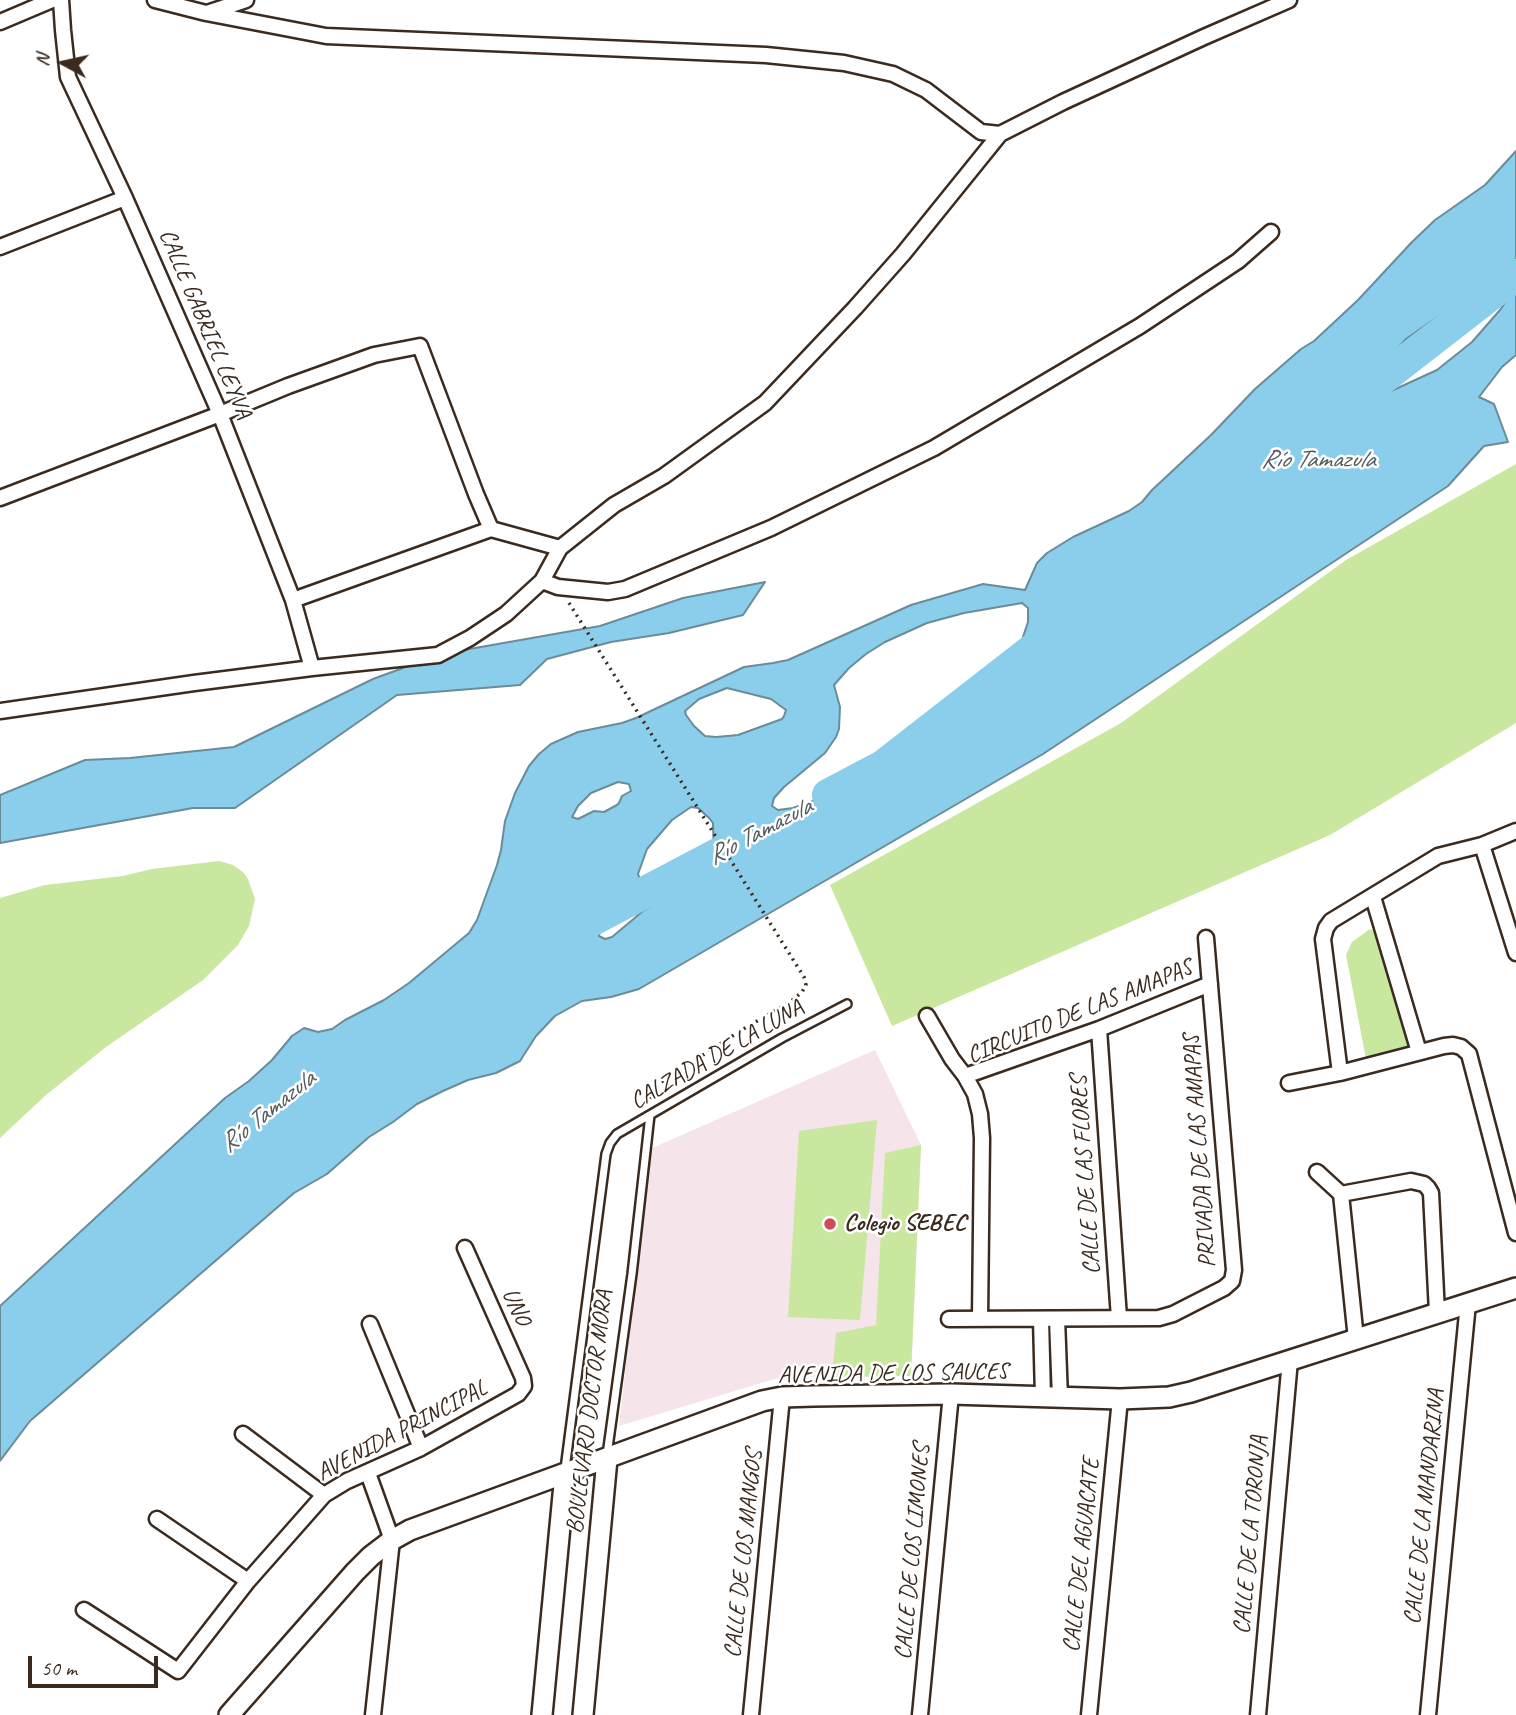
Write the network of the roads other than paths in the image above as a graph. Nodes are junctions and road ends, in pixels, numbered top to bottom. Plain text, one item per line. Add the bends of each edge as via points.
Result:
1 (52, 0) edge
2 (61, 0) edge
3 (155, 0) edge
4 (246, 0) edge
5 (1289, 0) edge
6 (206, 13) junction
7 (0, 22) edge
8 (1000, 134) junction
9 (125, 198) junction
10 (1271, 232) dead end
11 (0, 247) edge
12 (220, 414) junction
13 (0, 498) edge
14 (491, 529) junction
15 (560, 548) junction
16 (542, 581) junction
17 (293, 600) junction
18 (312, 668) junction
19 (0, 711) edge
20 (1516, 831) edge
21 (1482, 845) junction
22 (1373, 897) junction
23 (1206, 938) dead end
24 (1516, 953) edge
25 (1210, 984) junction
26 (847, 1004) dead end
27 (927, 1016) dead end
28 (1099, 1029) junction
29 (1419, 1052) junction
30 (1340, 1073) junction
31 (965, 1076) junction
32 (1289, 1083) dead end
33 (650, 1115) junction
34 (610, 1143) joint
35 (1317, 1172) dead end
36 (1341, 1194) junction
37 (1516, 1234) edge
38 (465, 1248) dead end
39 (1516, 1288) edge
40 (1468, 1303) junction
41 (1437, 1314) junction
42 (1119, 1318) junction
43 (980, 1319) junction
44 (1041, 1319) junction
45 (1057, 1319) junction
46 (949, 1320) dead end
47 (370, 1324) dead end
48 (1356, 1339) junction
49 (1290, 1360) junction
50 (523, 1386) joint
51 (951, 1394) junction
52 (782, 1397) junction
53 (1052, 1398) junction
54 (1120, 1399) junction
55 (243, 1434) dead end
56 (421, 1448) junction
57 (607, 1459) junction
58 (368, 1473) junction
59 (565, 1475) junction
60 (324, 1495) junction
61 (157, 1519) dead end
62 (392, 1540) junction
63 (248, 1581) junction
64 (84, 1610) dead end
65 (229, 1715) edge
66 (373, 1715) edge
67 (542, 1715) edge
68 (583, 1715) edge
69 (751, 1715) edge
70 (920, 1715) edge
71 (1089, 1715) edge
72 (1258, 1715) edge
73 (1428, 1715) edge

1 - 7 street
2 - 9 street, CALLE GABRIEL LEYVA via 68,77
3 - 6 street
4 - 6 street
5 - 8 street
6 - 8 street via 326,36 844,62 893,74 926,90 981,132
8 - 15 street via 887,272 765,403 664,476 614,505
9 - 11 street
9 - 12 street, CALLE GABRIEL LEYVA
10 - 16 street via 1238,261 1140,326 933,448 771,528 625,589 608,592
12 - 13 street
12 - 14 street via 374,355 420,346
12 - 17 street, CALLE GABRIEL LEYVA
14 - 15 street
14 - 17 street
15 - 16 street
16 - 18 street via 506,614 438,655
17 - 18 street, CALLE GABRIEL LEYVA
18 - 19 street
20 - 21 street
21 - 22 street via 1438,856
21 - 24 street
22 - 29 street
22 - 30 street via 1331,921 1323,939
23 - 25 street, PRIVADA DE LAS AMAPAS
25 - 28 street, CIRCUITO DE LAS AMAPAS
25 - 42 street, PRIVADA DE LAS AMAPAS via 1232,1281 1173,1314
26 - 33 lane, CALZADA DE LA LUNA
27 - 31 street
28 - 31 street, CIRCUITO DE LAS AMAPAS
28 - 42 street, CALLE DE LAS FLORES
29 - 30 street
29 - 37 street via 1453,1045 1469,1054
30 - 32 street
31 - 43 street, CIRCUITO DE LAS AMAPAS via 975,1094 982,1138
33 - 34 lane, CALZADA DE LA LUNA
33 - 57 lane, BOULEVARD DOCTOR MORA
34 - 59 lane, BOULEVARD DOCTOR MORA
35 - 36 street
36 - 41 street via 1411,1181 1429,1188
36 - 48 street
38 - 50 street, UNO
39 - 40 street, AVENIDA DE LOS SAUCES
40 - 41 street, AVENIDA DE LOS SAUCES
40 - 73 street, CALLE DE LA MANDARINA
41 - 48 street, AVENIDA DE LOS SAUCES
42 - 45 street
43 - 44 street
43 - 46 street
44 - 45 street
44 - 53 street
45 - 53 street
47 - 56 street
48 - 49 street, AVENIDA DE LOS SAUCES
49 - 54 street, AVENIDA DE LOS SAUCES via 1191,1392
49 - 72 street, CALLE DE LA TORONJA
50 - 56 street, AVENIDA PRINCIPAL via 518,1394
51 - 52 street, AVENIDA DE LOS SAUCES
51 - 53 street, AVENIDA DE LOS SAUCES
51 - 70 street, CALLE DE LOS LIMONES
52 - 57 street, AVENIDA DE LOS SAUCES
52 - 69 street, CALLE DE LOS MANGOS
53 - 54 street, AVENIDA DE LOS SAUCES
54 - 71 street, CALLE DEL AGUACATE
55 - 60 street
56 - 58 street, AVENIDA PRINCIPAL
57 - 59 street, AVENIDA DE LOS SAUCES
57 - 68 street, BOULEVARD DOCTOR MORA
58 - 60 street, AVENIDA PRINCIPAL
58 - 62 street
59 - 62 street, AVENIDA DE LOS SAUCES
59 - 67 street, BOULEVARD DOCTOR MORA
60 - 63 street, AVENIDA PRINCIPAL
61 - 63 street
62 - 65 street, AVENIDA DE LOS SAUCES via 355,1573
62 - 66 street
63 - 64 street, AVENIDA PRINCIPAL via 178,1671

